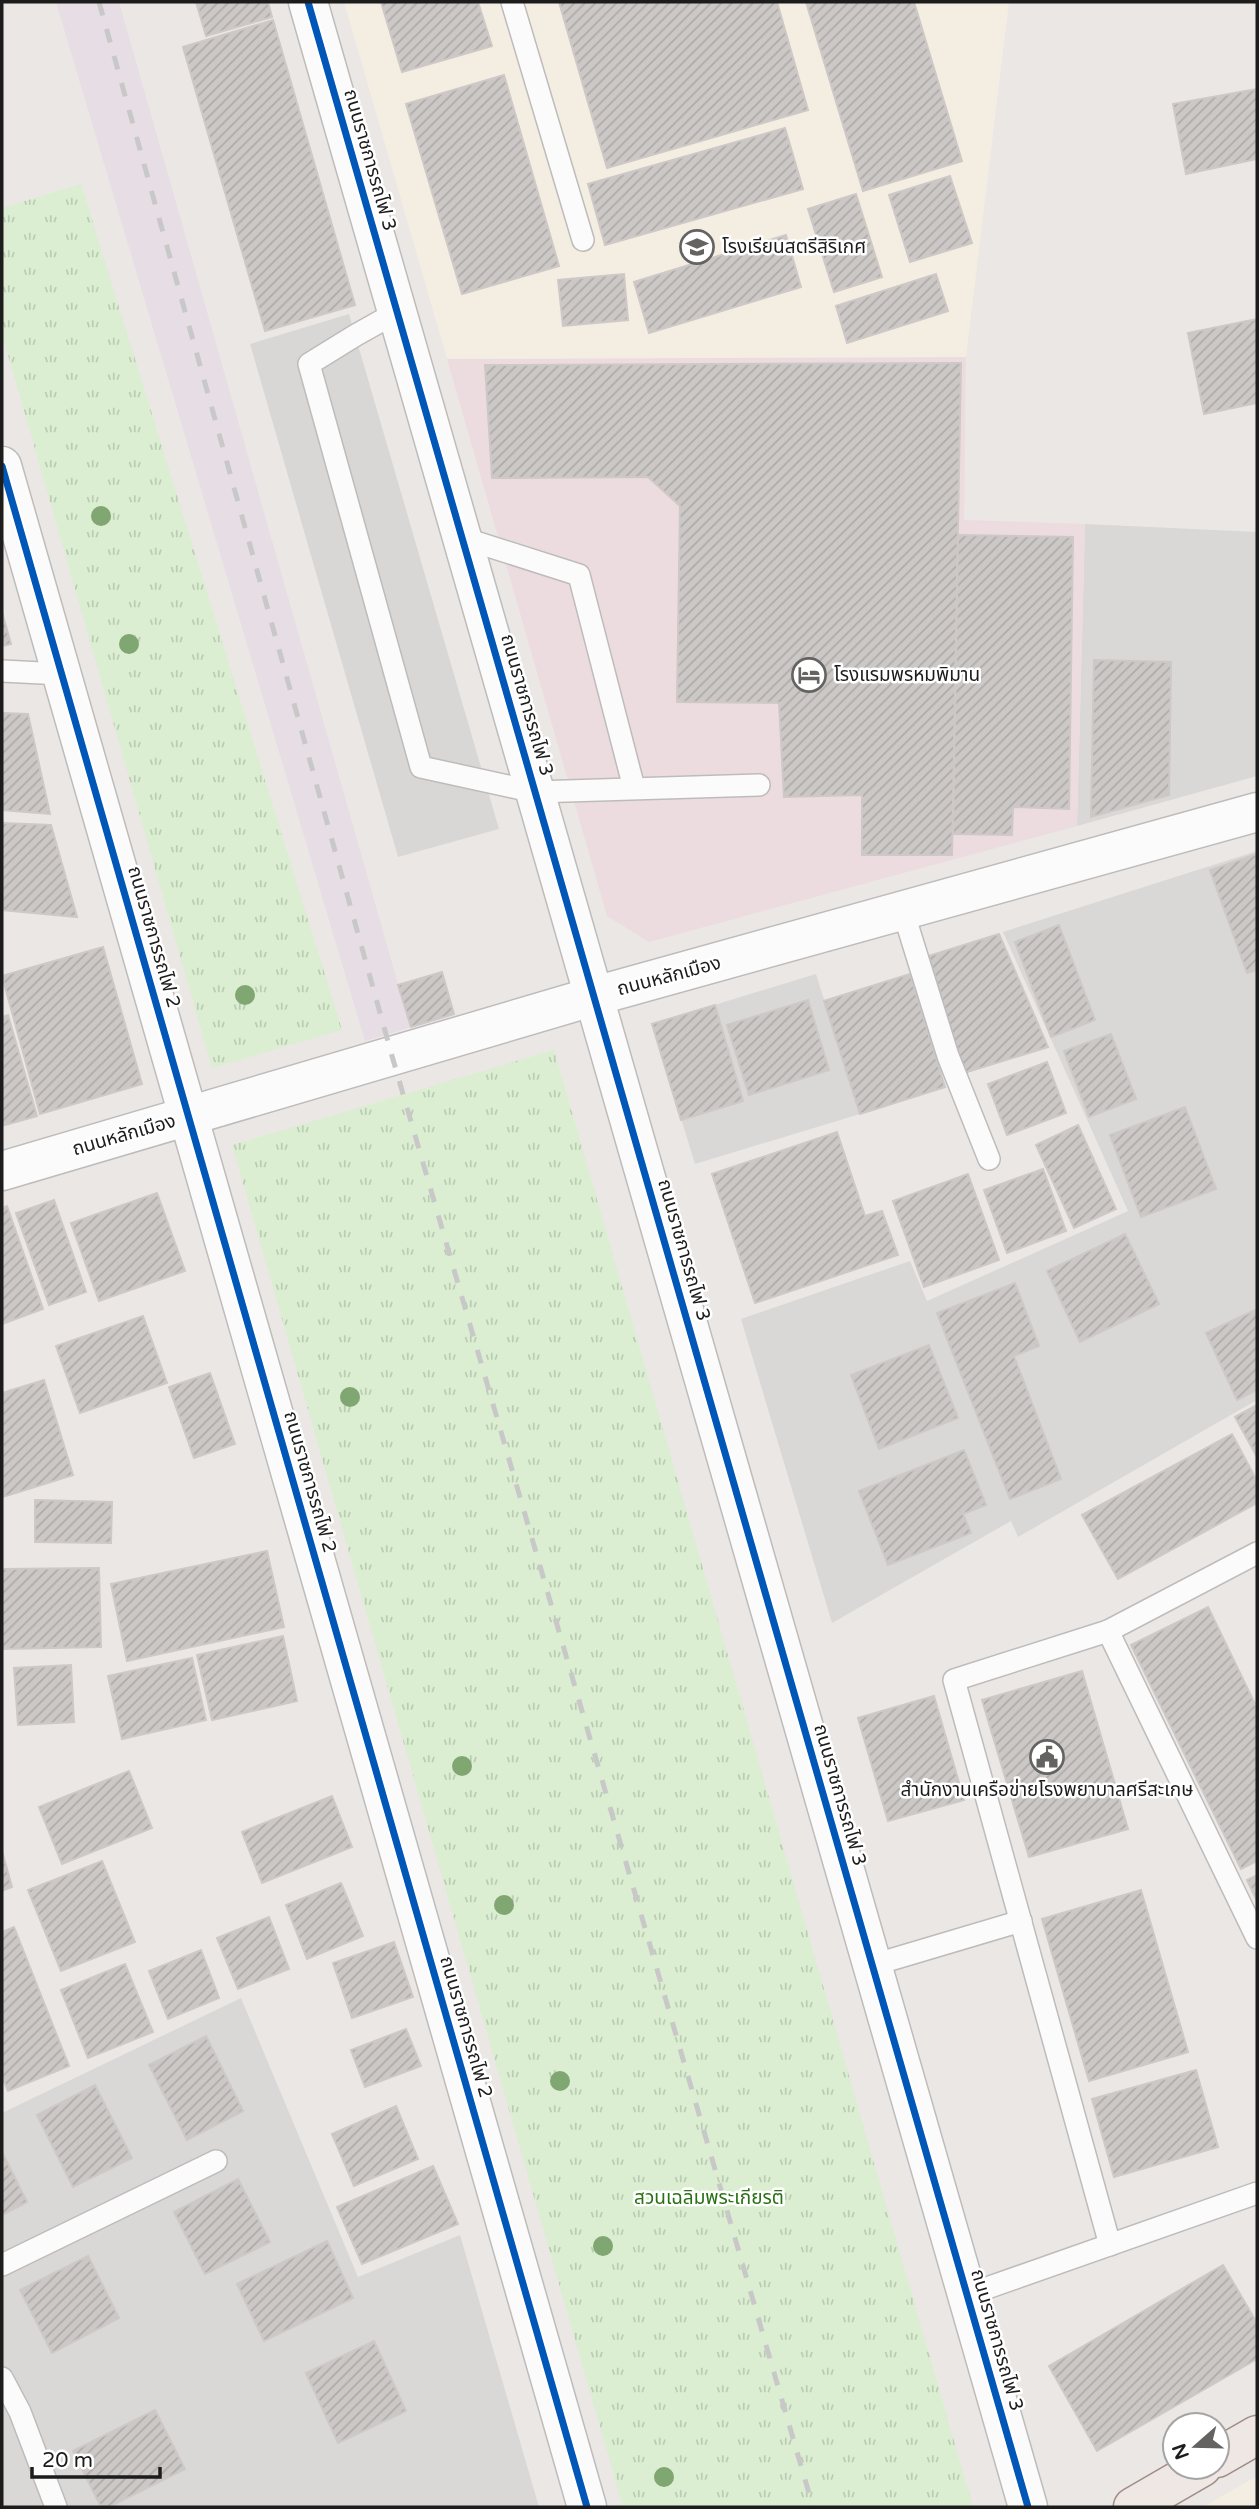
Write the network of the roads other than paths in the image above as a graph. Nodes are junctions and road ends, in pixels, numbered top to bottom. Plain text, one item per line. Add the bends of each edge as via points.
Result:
1 (308, 2) edge
2 (512, 2) edge
3 (583, 240) dead end
4 (397, 312) junction
5 (2, 466) edge
6 (463, 538) junction
7 (2, 671) edge
8 (62, 674) junction
9 (759, 785) dead end
10 (634, 788) junction
11 (535, 792) junction
12 (1257, 813) edge
13 (903, 911) junction
14 (595, 996) junction
15 (188, 1116) junction
16 (989, 1159) dead end
17 (2, 1171) edge
18 (1257, 1553) edge
19 (1108, 1631) junction
20 (1021, 1921) junction
21 (1257, 1938) edge
22 (873, 1965) junction
23 (216, 2161) dead end
24 (1257, 2193) edge
25 (1110, 2245) junction
26 (2, 2265) edge
27 (967, 2295) junction
28 (2, 2378) edge
29 (11, 2417) edge
30 (1257, 2435) edge
31 (1231, 2450) edge
32 (1178, 2481) edge
33 (56, 2507) edge
34 (587, 2507) edge
35 (1028, 2507) edge
36 (1133, 2507) edge

1 - 4 street, ถนนราชการรถไฟ 3
2 - 3 lane
4 - 6 street, ถนนราชการรถไฟ 3
4 - 11 lane via 309,364 421,767
5 - 8 street, ถนนราชการรถไฟ 2
6 - 10 lane via 579,575
6 - 11 street, ถนนราชการรถไฟ 3
7 - 8 lane
8 - 15 street, ถนนราชการรถไฟ 2
9 - 10 lane
10 - 11 lane
11 - 14 street, ถนนราชการรถไฟ 3
12 - 13 street, ถนนหลักเมือง
13 - 14 street, ถนนหลักเมือง
13 - 16 lane via 948,1056
14 - 15 street, ถนนหลักเมือง
14 - 22 street, ถนนราชการรถไฟ 3
15 - 17 street, ถนนหลักเมือง
15 - 34 street, ถนนราชการรถไฟ 2
18 - 19 lane
19 - 20 lane via 954,1680
19 - 21 lane
20 - 22 lane
20 - 25 lane
22 - 27 street, ถนนราชการรถไฟ 3
23 - 26 lane
24 - 25 lane
25 - 27 lane
27 - 35 street, ถนนราชการรถไฟ 3
28 - 29 lane
29 - 33 lane
30 - 31 main road
32 - 36 main road

